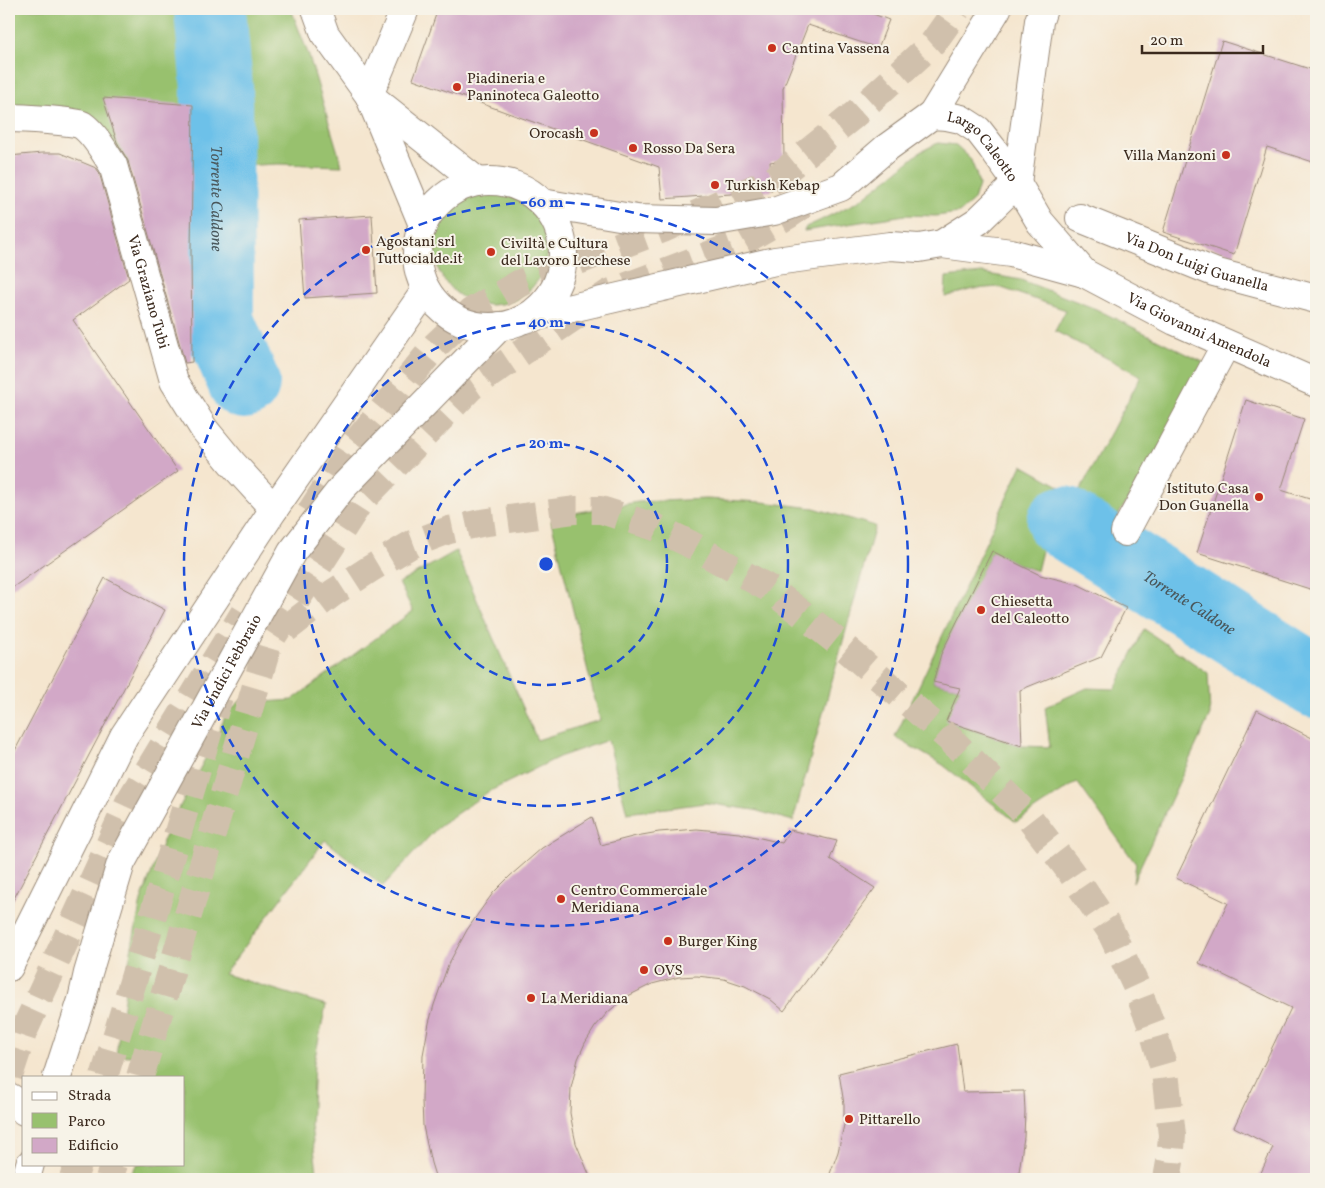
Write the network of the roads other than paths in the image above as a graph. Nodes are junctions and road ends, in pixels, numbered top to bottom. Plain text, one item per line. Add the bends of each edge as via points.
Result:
1 (316, 9) edge
2 (405, 9) edge
3 (997, 9) edge
4 (1044, 9) edge
5 (369, 95) junction
6 (932, 115) junction
7 (9, 118) edge
8 (478, 182) junction
9 (1017, 183) junction
10 (542, 203) junction
11 (1080, 218) dead end
12 (423, 225) junction
13 (942, 244) junction
14 (1084, 273) junction
15 (426, 290) junction
16 (1316, 299) edge
17 (512, 322) junction
18 (1226, 344) junction
19 (1316, 383) edge
20 (274, 509) junction
21 (1125, 532) dead end
22 (9, 967) edge
23 (56, 1076) edge
24 (9, 1097) edge
25 (22, 1108) edge
26 (29, 1166) edge
27 (26, 1179) edge

1 - 5 street via 325,34
2 - 5 street
3 - 6 street
4 - 9 street via 1039,21
5 - 8 street
5 - 12 street
6 - 9 street, Largo Caleotto via 961,120 978,130
6 - 10 street, Largo Caleotto via 841,187 774,211 716,221 636,219
7 - 20 street, Via Graziano Tubi via 81,124 114,165 174,381 204,429
8 - 10 street, Largo Caleotto via 511,184
8 - 12 street, Largo Caleotto via 454,190 434,206
9 - 13 street, Largo Caleotto via 978,221
9 - 14 street, Via Giovanni Amendola via 1040,222
10 - 17 street, Largo Caleotto via 560,236 562,261 556,285 534,312
11 - 16 street, Via Don Luigi Guanella via 1214,272
12 - 15 street, Largo Caleotto via 417,249 418,266
13 - 14 street, Via Giovanni Amendola via 1011,253
13 - 17 street, Largo Caleotto via 919,248 890,246 775,261
14 - 18 street, Via Giovanni Amendola
15 - 17 street, Largo Caleotto via 448,314 472,325 485,327
15 - 20 street
17 - 23 street, Via Undici Febbraio via 342,488 292,552 121,863
18 - 19 street, Via Giovanni Amendola
18 - 21 street
20 - 22 street via 124,736
24 - 25 street
26 - 27 street

